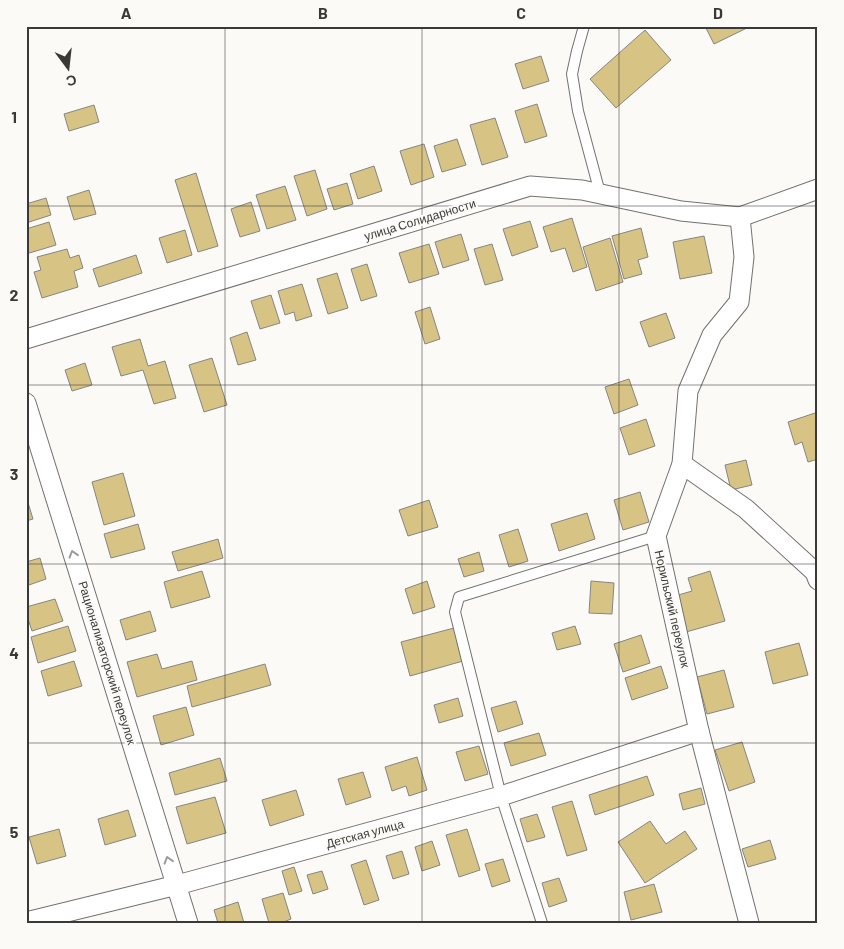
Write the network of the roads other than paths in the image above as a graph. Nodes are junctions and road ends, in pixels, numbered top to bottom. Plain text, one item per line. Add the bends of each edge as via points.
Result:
1 (584, 26) edge
2 (818, 189) edge
3 (600, 193) junction
4 (740, 217) junction
5 (26, 339) edge
6 (26, 403) edge
7 (682, 464) junction
8 (656, 536) junction
9 (818, 580) edge
10 (699, 732) junction
11 (502, 796) junction
12 (176, 886) junction
13 (26, 922) edge
14 (188, 923) edge
15 (542, 923) edge
16 (749, 923) edge

1 - 3 lane via 572,74 578,111
2 - 4 street, улица Солидарности
3 - 4 street, улица Солидарности via 681,211
3 - 5 street, улица Солидарности via 530,186
4 - 7 street, Норильский переулок via 744,257 738,302 712,334 688,391
12 -> 6 street, Рационализаторский переулок
7 - 8 street, Норильский переулок
7 - 9 street via 746,509 815,572
8 - 10 street, Норильский переулок
8 - 11 lane via 459,597 455,612
10 - 11 street, Детская улица
10 - 16 street, Норильский переулок
11 - 12 street, Детская улица
11 - 15 lane
12 - 13 street, Детская улица
12 - 14 street, Рационализаторский переулок

